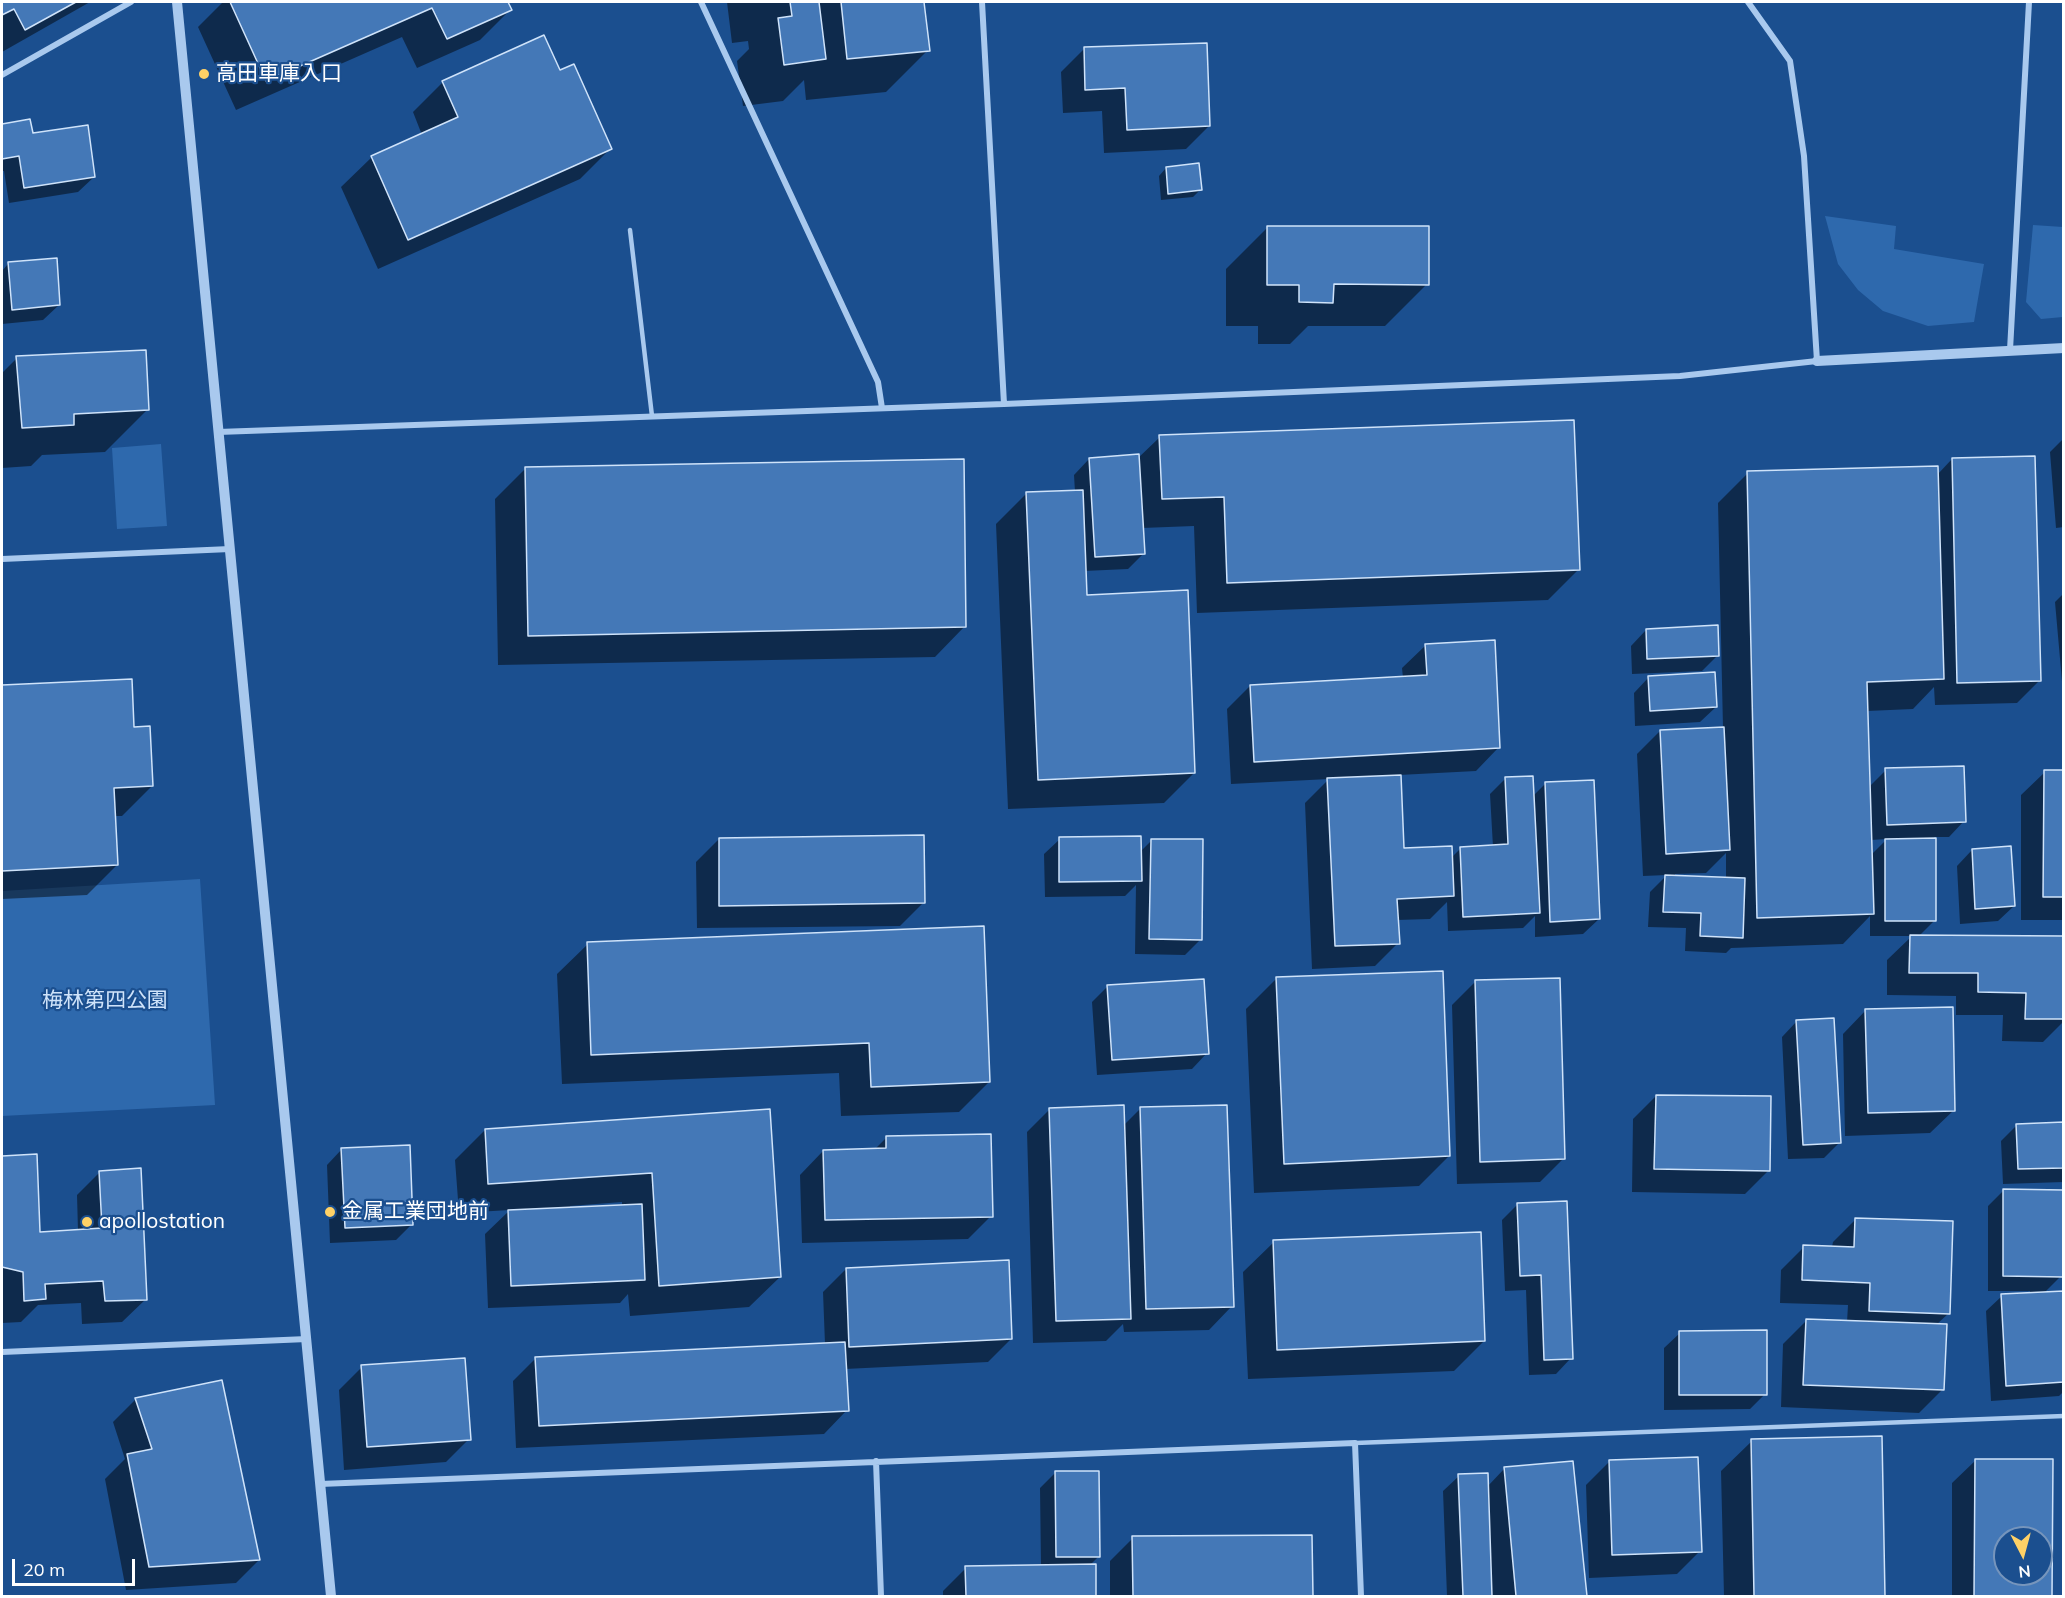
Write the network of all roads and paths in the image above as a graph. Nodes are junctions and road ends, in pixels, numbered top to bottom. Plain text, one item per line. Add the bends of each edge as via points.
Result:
1 (131, 2) edge
2 (177, 2) edge
3 (701, 2) edge
4 (982, 2) edge
5 (1748, 2) edge
6 (2029, 2) edge
7 (2, 75) edge
8 (630, 230) dead end
9 (2064, 348) edge
10 (2010, 350) junction
11 (1817, 361) junction
12 (1004, 404) junction
13 (882, 408) junction
14 (652, 416) junction
15 (217, 432) junction
16 (230, 549) junction
17 (2, 559) edge
18 (307, 1339) junction
19 (2, 1352) edge
20 (2064, 1416) edge
21 (1355, 1443) junction
22 (876, 1461) junction
23 (320, 1484) junction
24 (331, 1596) edge
25 (881, 1596) edge
26 (1361, 1596) edge

1 - 7 street
2 - 15 street
3 - 13 street via 878,382
4 - 12 street
5 - 11 street via 1790,61 1804,156
6 - 10 street
8 - 14 lane
9 - 10 street
10 - 11 street
11 - 12 street via 1680,376
12 - 13 street
13 - 14 street
14 - 15 street
15 - 16 street
16 - 17 street
16 - 18 street
18 - 19 street
18 - 23 street
20 - 21 lane
21 - 22 street
21 - 26 street
22 - 23 street
22 - 25 street
23 - 24 street

